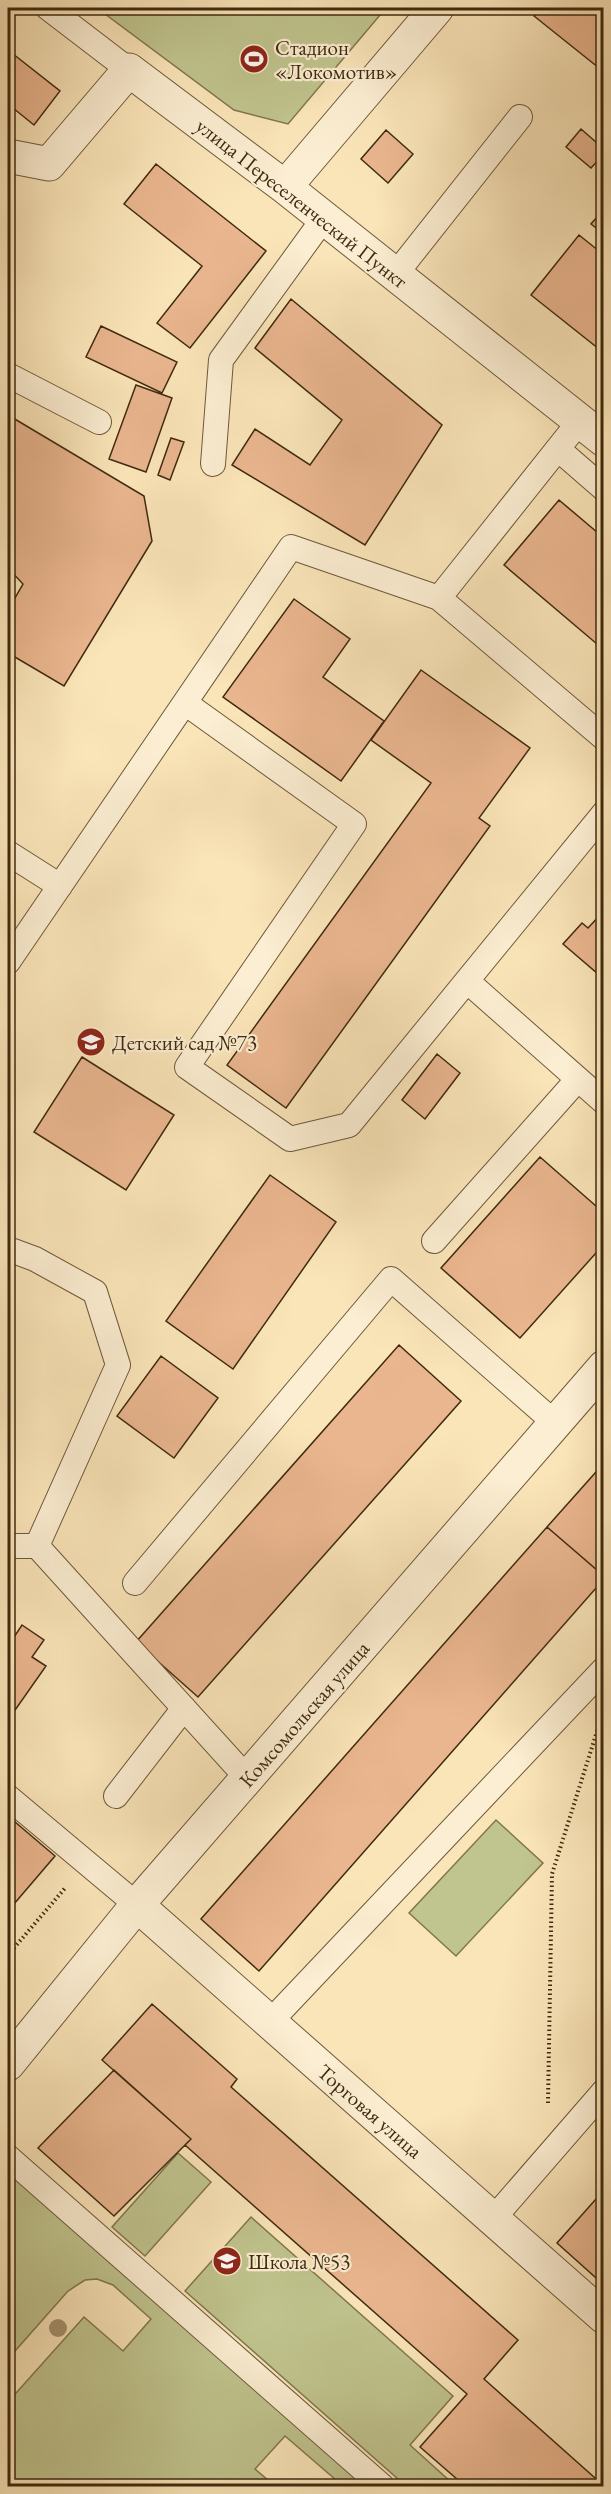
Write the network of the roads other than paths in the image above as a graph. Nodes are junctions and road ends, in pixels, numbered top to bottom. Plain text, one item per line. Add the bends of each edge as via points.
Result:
1 (48, 8) edge
2 (437, 8) edge
3 (129, 69) junction
4 (520, 117) dead end
5 (8, 156) edge
6 (285, 187) junction
7 (324, 218) junction
8 (395, 275) junction
9 (8, 375) edge
10 (99, 422) dead end
11 (591, 431) edge
12 (558, 448) junction
13 (213, 464) dead end
14 (603, 489) edge
15 (439, 598) junction
16 (185, 703) junction
17 (603, 738) edge
18 (603, 813) edge
19 (8, 853) edge
20 (60, 886) junction
21 (8, 962) edge
22 (467, 981) junction
23 (578, 1079) junction
24 (603, 1101) edge
25 (434, 1241) dead end
26 (8, 1249) edge
27 (603, 1367) edge
28 (555, 1423) junction
29 (8, 1546) edge
30 (38, 1546) junction
31 (135, 1583) dead end
32 (603, 1669) edge
33 (184, 1708) junction
34 (248, 1779) junction
35 (116, 1796) dead end
36 (8, 1797) edge
37 (137, 1905) junction
38 (269, 2023) junction
39 (8, 2064) edge
40 (603, 2091) edge
41 (8, 2157) edge
42 (493, 2219) junction
43 (603, 2317) edge
44 (382, 2487) edge

1 - 3 lane
2 - 6 street
3 - 5 street via 49,164
3 - 6 street, улица Переселенческий Пункт
4 - 8 lane
6 - 7 street, улица Переселенческий Пункт
7 - 8 street, улица Переселенческий Пункт
7 - 13 lane via 221,360
8 - 11 street, улица Переселенческий Пункт
9 - 10 lane
11 - 12 lane
12 - 14 lane
12 - 15 lane
15 - 16 lane via 291,547
15 - 17 lane
16 - 20 lane
16 - 22 lane via 354,824 187,1066 290,1139 349,1125
18 - 22 lane
19 - 20 lane
20 - 21 lane
22 - 23 lane
23 - 24 lane
23 - 25 lane
26 - 30 lane via 95,1292 118,1365
27 - 28 street, Комсомольская улица
28 - 31 lane via 391,1279
28 - 34 street, Комсомольская улица
29 - 30 lane
30 - 33 lane
32 - 38 lane
33 - 34 lane
33 - 35 lane
34 - 37 street, Комсомольская улица
36 - 37 lane
37 - 38 street, Торговая улица
37 - 39 street, Комсомольская улица
38 - 42 street, Торговая улица
40 - 42 lane
41 - 44 lane
42 - 43 street, Торговая улица

